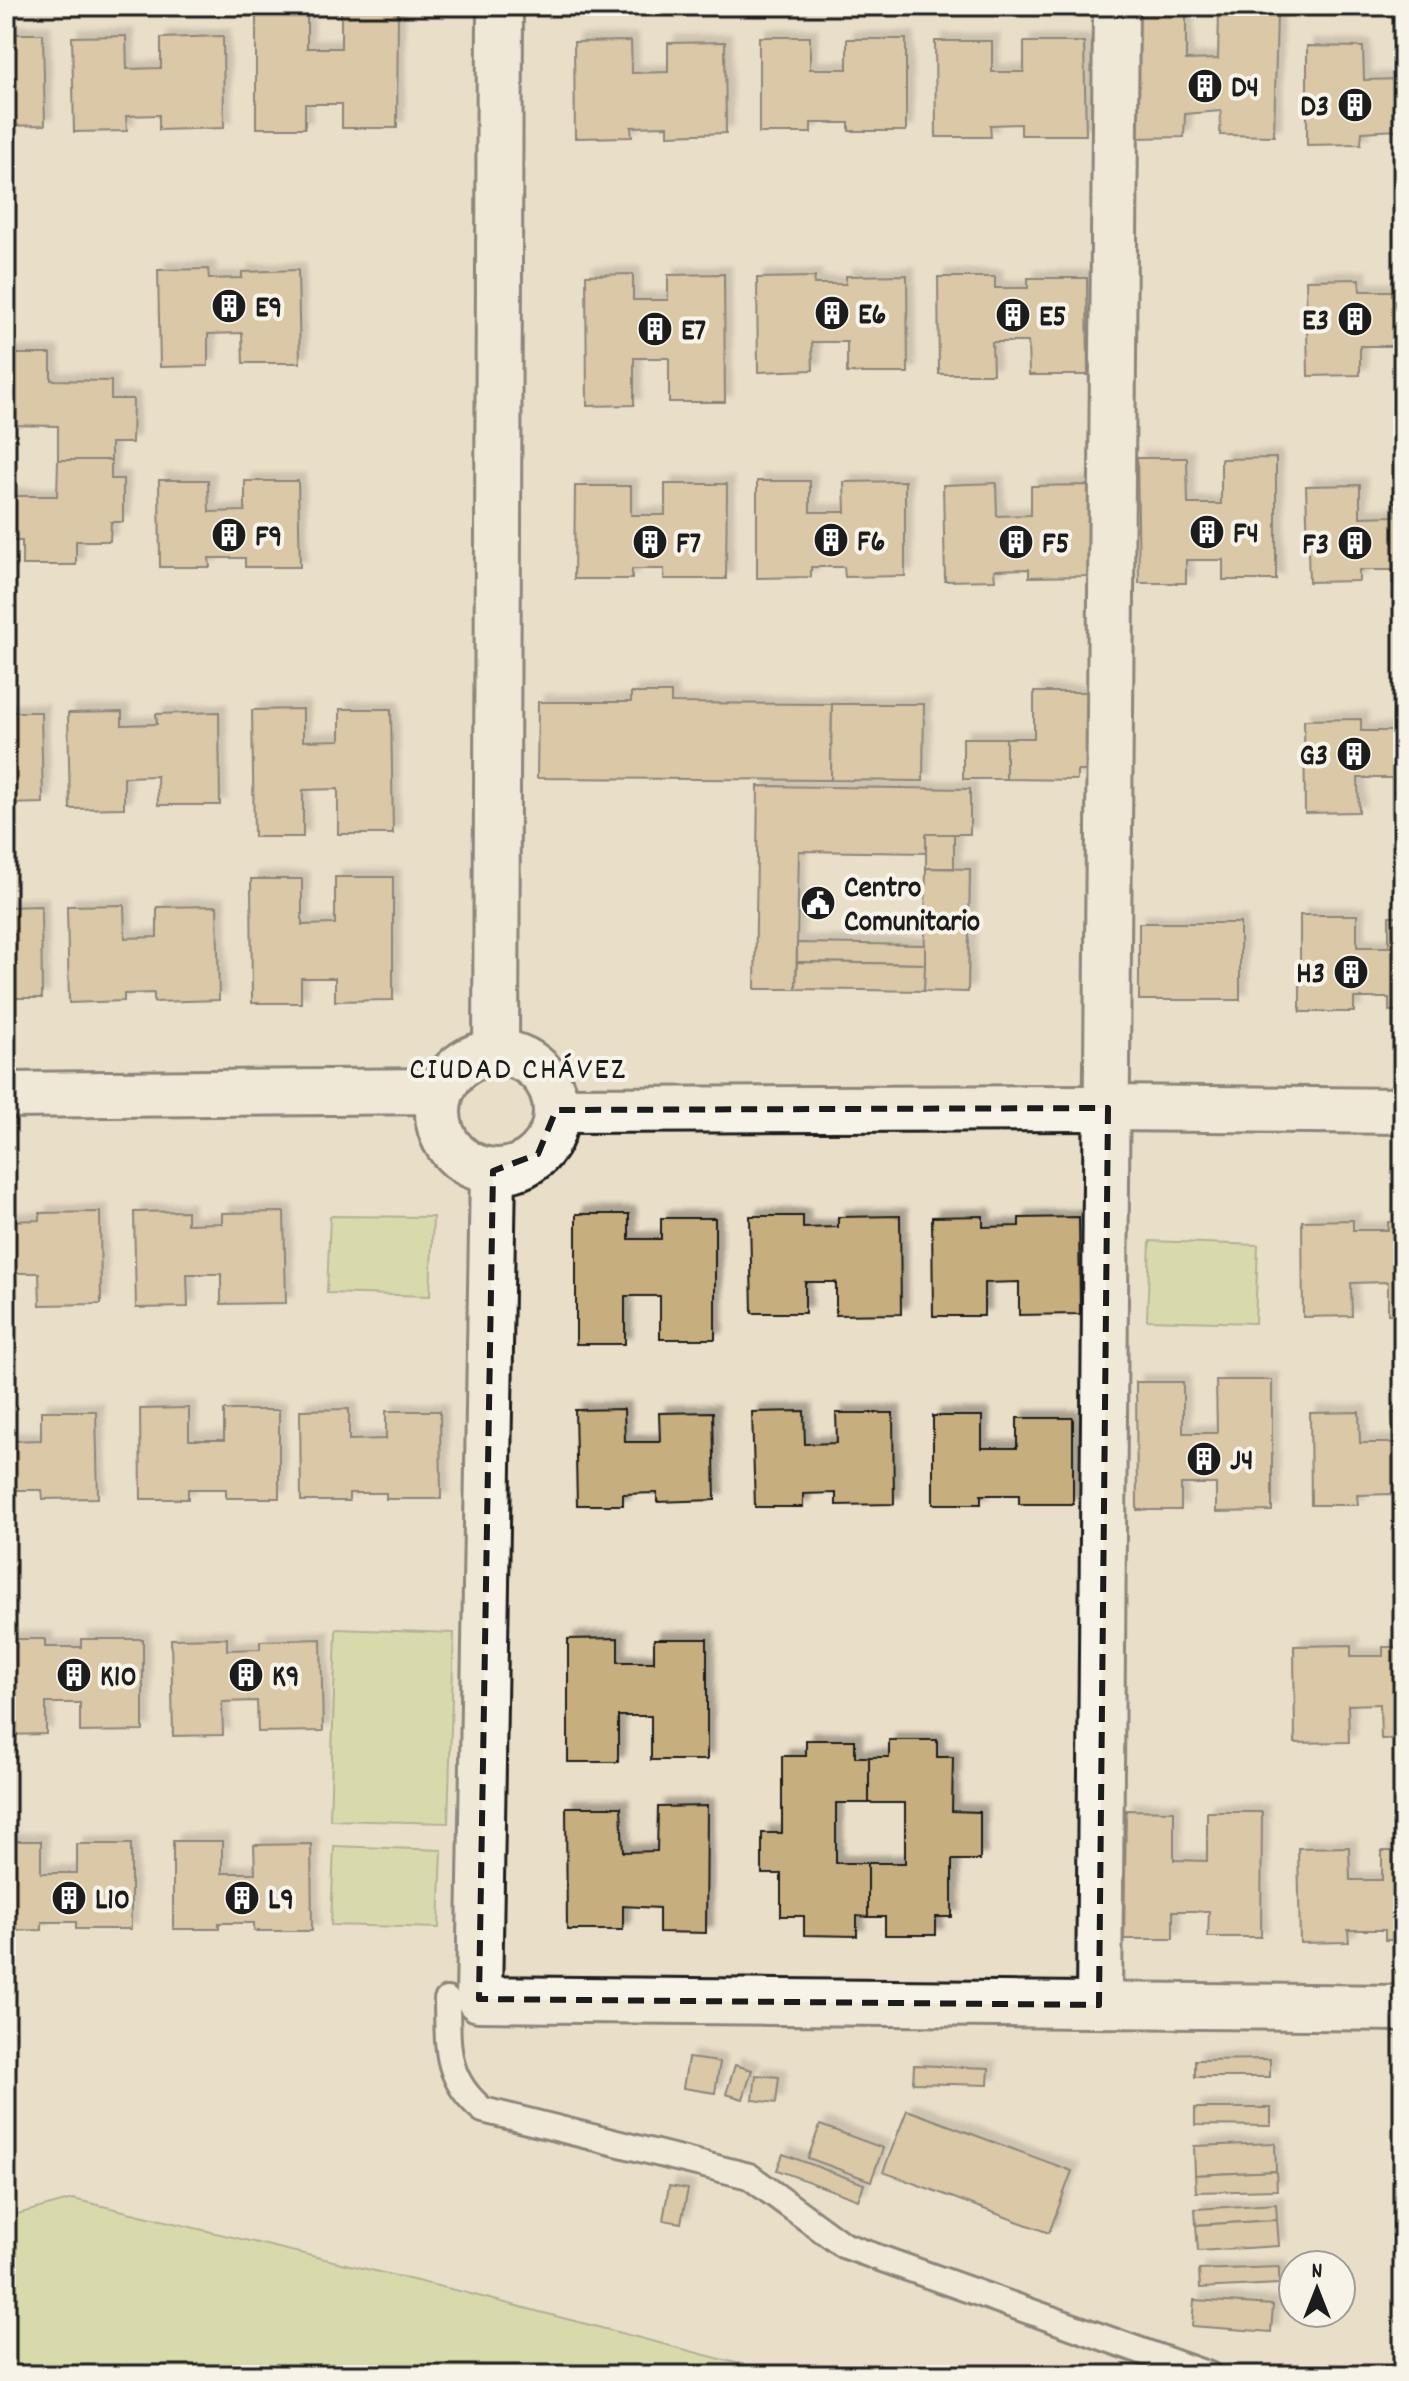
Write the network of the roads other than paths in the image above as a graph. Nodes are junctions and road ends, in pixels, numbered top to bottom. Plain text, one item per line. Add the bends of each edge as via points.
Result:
1 (500, 6) edge
2 (1116, 6) edge
3 (496, 1053) junction
4 (441, 1091) junction
5 (6, 1095) edge
6 (1108, 1108) junction
7 (556, 1110) junction
8 (1403, 1111) edge
9 (493, 1171) junction
10 (447, 2000) dead end
11 (1099, 2005) junction
12 (1403, 2008) edge
13 (1209, 2375) edge

1 - 3 street
2 - 6 street
3 - 4 street via 457,1068
3 - 7 street via 518,1057 538,1069 551,1088
4 - 5 street
4 - 9 street via 437,1113 442,1135 472,1165
6 - 7 street
6 - 8 street
6 - 11 street
7 - 9 street via 555,1126 538,1154
9 - 11 street via 479,1999
10 - 13 lane via 448,2052 455,2078 464,2095 483,2110 749,2176 843,2245
11 - 12 street

